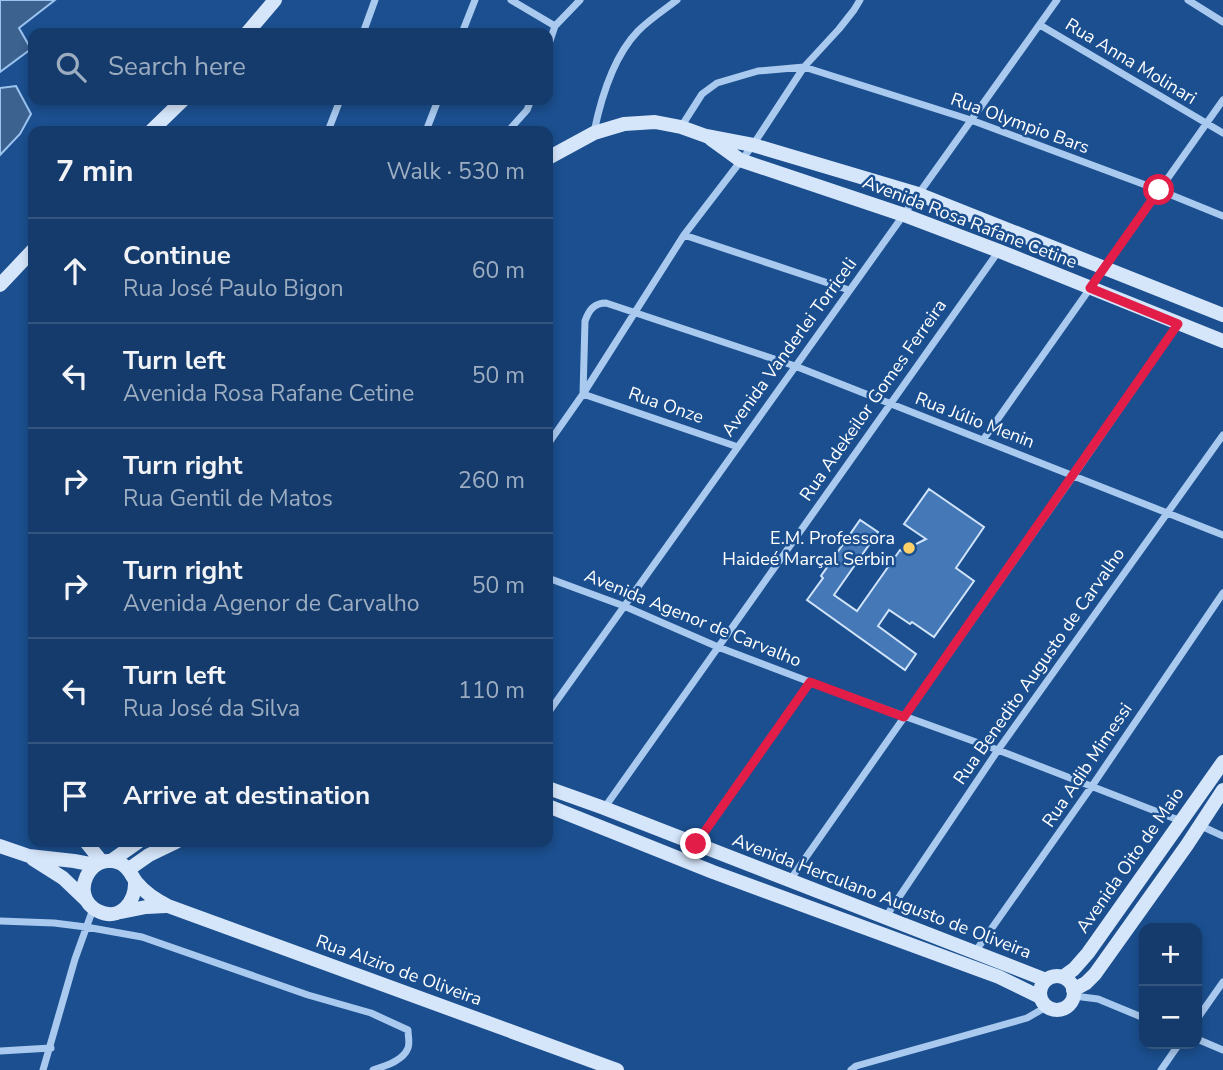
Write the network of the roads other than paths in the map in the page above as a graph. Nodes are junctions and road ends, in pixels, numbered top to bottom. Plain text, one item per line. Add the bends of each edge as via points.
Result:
1 (275, 0) edge
2 (375, 0) edge
3 (475, 0) edge
4 (511, 0) edge
5 (580, 0) edge
6 (677, 0) edge
7 (860, 0) edge
8 (1057, 0) edge
9 (1188, 0) edge
10 (1223, 22) edge
11 (1040, 25) junction
12 (555, 26) junction
13 (251, 28) edge
14 (365, 28) edge
15 (465, 28) edge
16 (553, 32) edge
17 (804, 66) junction
18 (1223, 100) edge
19 (178, 105) edge
20 (338, 105) edge
21 (436, 105) edge
22 (529, 105) edge
23 (971, 120) junction
24 (1207, 124) junction
25 (156, 126) edge
26 (330, 126) edge
27 (428, 126) edge
28 (513, 126) edge
29 (681, 127) junction
30 (594, 133) junction
31 (1223, 133) edge
32 (706, 135) junction
33 (753, 145) junction
34 (553, 155) edge
35 (740, 160) junction
36 (1159, 190) junction
37 (918, 194) junction
38 (904, 215) junction
39 (1223, 216) edge
40 (684, 235) junction
41 (999, 251) junction
42 (28, 255) edge
43 (1104, 268) junction
44 (0, 285) edge
45 (1090, 288) junction
46 (849, 290) junction
47 (634, 312) junction
48 (1223, 315) edge
49 (1178, 324) junction
50 (1223, 341) edge
51 (795, 366) junction
52 (583, 394) junction
53 (890, 403) junction
54 (1223, 435) edge
55 (553, 437) edge
56 (983, 440) junction
57 (737, 447) junction
58 (1074, 475) junction
59 (1167, 512) junction
60 (1223, 535) edge
61 (553, 580) edge
62 (1223, 593) edge
63 (624, 606) junction
64 (718, 647) junction
65 (810, 682) junction
66 (553, 706) edge
67 (904, 717) junction
68 (998, 750) junction
69 (1223, 762) edge
70 (1092, 786) junction
71 (553, 790) edge
72 (1223, 790) edge
73 (553, 808) edge
74 (604, 808) junction
75 (1181, 821) junction
76 (1199, 825) junction
77 (1223, 836) edge
78 (696, 844) junction
79 (0, 846) edge
80 (90, 847) edge
81 (130, 847) edge
82 (166, 847) edge
83 (29, 856) junction
84 (103, 863) junction
85 (132, 875) junction
86 (790, 880) junction
87 (90, 905) junction
88 (168, 906) junction
89 (120, 912) junction
90 (884, 918) junction
91 (0, 920) edge
92 (86, 927) junction
93 (975, 953) junction
94 (1063, 977) junction
95 (1045, 980) junction
96 (1223, 982) edge
97 (1074, 993) junction
98 (1043, 1002) junction
99 (1202, 1012) edge
100 (1139, 1016) edge
101 (1202, 1041) edge
102 (51, 1048) junction
103 (1176, 1049) edge
104 (1223, 1050) edge
105 (0, 1051) edge
106 (43, 1070) edge
107 (373, 1070) edge
108 (617, 1070) edge
109 (851, 1070) edge
110 (1161, 1070) edge

1 - 13 street
2 - 14 street
3 - 15 street
4 - 12 street
5 - 12 street
6 - 30 street via 635,34 615,66
7 - 17 street
8 - 11 street, Avenida Vanderlei Torriceli
9 - 10 street
11 - 23 street, Avenida Vanderlei Torriceli
11 - 24 street, Rua Anna Molinari
12 - 16 street
17 - 23 street, Rua Olympio Bars
17 - 29 street via 758,71 717,83 702,94
17 - 33 street
18 - 24 street
19 - 25 street
20 - 26 street
21 - 27 street
22 - 28 street
23 - 36 street, Rua Olympio Bars
23 - 37 street, Avenida Vanderlei Torriceli
24 - 31 street, Rua Anna Molinari
24 - 36 street
29 - 30 street via 641,122
29 - 32 street
30 - 34 street
32 - 33 street, Avenida Rosa Rafane Cetine
32 - 35 street, Avenida Rosa Rafane Cetine
33 - 35 street
33 - 37 street, Avenida Rosa Rafane Cetine
35 - 38 street, Avenida Rosa Rafane Cetine
35 - 40 street
36 - 39 street, Rua Olympio Bars
36 - 43 street
37 - 38 street, Avenida Vanderlei Torriceli
37 - 43 street, Avenida Rosa Rafane Cetine
38 - 41 street, Avenida Rosa Rafane Cetine
38 - 46 street, Avenida Vanderlei Torriceli
40 - 46 street
40 - 47 street
41 - 45 street, Avenida Rosa Rafane Cetine
41 - 53 street, Rua Adekeilor Gomes Ferreira
42 - 44 street
43 - 45 street
43 - 48 street, Avenida Rosa Rafane Cetine
45 - 49 street, Avenida Rosa Rafane Cetine
45 - 56 street
46 - 51 street, Avenida Vanderlei Torriceli
47 - 51 street, Rua Júlio Menin
47 - 52 street
47 - 52 street, Rua Júlio Menin via 600,303 588,313
49 - 50 street, Avenida Rosa Rafane Cetine
49 - 58 street
51 - 53 street, Rua Júlio Menin
51 - 57 street, Avenida Vanderlei Torriceli
52 - 55 street
52 - 57 street, Rua Onze
53 - 56 street, Rua Júlio Menin
53 - 64 street, Rua Adekeilor Gomes Ferreira
54 - 59 street, Rua Benedito Augusto de Carvalho
56 - 58 street, Rua Júlio Menin
57 - 63 street, Avenida Vanderlei Torriceli
58 - 59 street, Rua Júlio Menin
58 - 67 street
59 - 60 street, Rua Júlio Menin
59 - 68 street, Rua Benedito Augusto de Carvalho
61 - 63 street, Avenida Agenor de Carvalho
62 - 70 street, Rua Adib Mimessi
63 - 64 street, Avenida Agenor de Carvalho
63 - 66 street, Avenida Vanderlei Torriceli
64 - 65 street, Avenida Agenor de Carvalho
64 - 74 street, Rua Adekeilor Gomes Ferreira
65 - 67 street, Avenida Agenor de Carvalho
65 - 78 street
67 - 68 street, Avenida Agenor de Carvalho
67 - 86 street
68 - 70 street, Avenida Agenor de Carvalho
68 - 90 street, Rua Benedito Augusto de Carvalho
69 - 75 street, Avenida Oito de Maio
70 - 75 street, Avenida Agenor de Carvalho
70 - 93 street, Rua Adib Mimessi
71 - 74 street, Avenida Herculano Augusto de Oliveira
72 - 76 street, Avenida Oito de Maio
73 - 98 street, Avenida Herculano Augusto de Oliveira via 999,977
74 - 78 street, Avenida Herculano Augusto de Oliveira
75 - 94 street, Avenida Oito de Maio via 1088,953
76 - 77 street
76 - 97 street, Avenida Oito de Maio via 1095,974
78 - 86 street, Avenida Herculano Augusto de Oliveira
79 - 83 street, Rua Alziro de Oliveira
80 - 84 street
81 - 84 street
82 - 85 street via 149,855
83 - 84 street, Rua Alziro de Oliveira
83 - 87 street, Rua Alziro de Oliveira via 63,878
84 - 85 street, Rua Alziro de Oliveira via 121,863
84 - 87 street via 83,881
85 - 88 street, Rua Alziro de Oliveira via 149,895
85 - 89 street via 136,890
86 - 90 street, Avenida Herculano Augusto de Oliveira
87 - 89 street, Rua Alziro de Oliveira via 102,913
87 - 92 street
88 - 89 street, Rua Alziro de Oliveira
88 - 108 street, Rua Alziro de Oliveira
90 - 93 street, Avenida Herculano Augusto de Oliveira
91 - 92 street
92 - 102 street
92 - 107 street via 142,937 371,1013 408,1030 409,1046 401,1057
93 - 95 street, Avenida Herculano Augusto de Oliveira
94 - 95 street
94 - 97 street
95 - 98 street via 1040,991
96 - 99 street
97 - 98 street, Avenida Oito de Maio via 1063,1009
97 - 100 street
98 - 109 street via 1027,1018
101 - 104 street
102 - 105 street
102 - 106 street
103 - 110 street

